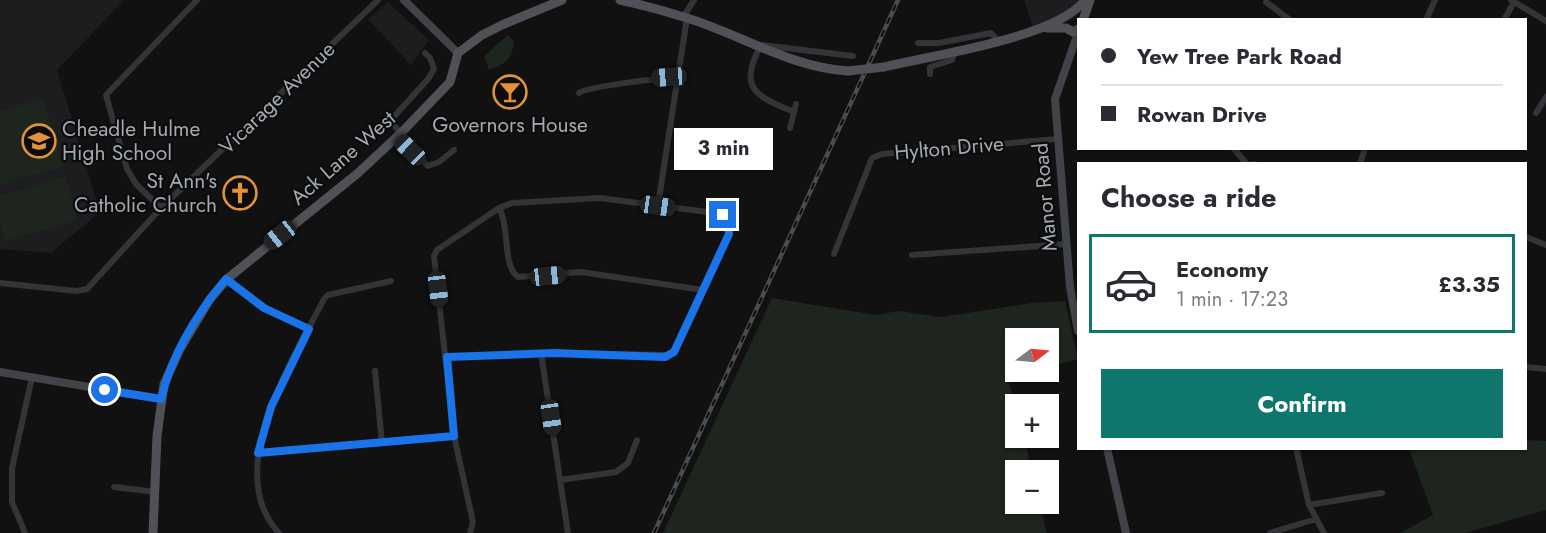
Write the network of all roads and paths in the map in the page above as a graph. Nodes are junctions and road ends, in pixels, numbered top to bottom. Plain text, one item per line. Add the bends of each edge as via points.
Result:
1 (196, 0) edge
2 (378, 0) edge
3 (404, 0) edge
4 (562, 0) edge
5 (620, 0) edge
6 (694, 0) edge
7 (1088, 0) edge
8 (1435, 0) edge
9 (1513, 1) edge
10 (549, 2) edge
11 (1266, 2) dead end
12 (685, 17) junction
13 (1076, 17) edge
14 (1287, 18) edge
15 (1427, 18) edge
16 (1505, 18) edge
17 (1546, 21) edge
18 (1045, 28) junction
19 (1067, 29) junction
20 (1077, 33) edge
21 (1077, 35) edge
22 (997, 40) junction
23 (918, 44) dead end
24 (759, 49) junction
25 (956, 50) junction
26 (425, 53) dead end
27 (458, 53) junction
28 (853, 56) dead end
29 (1067, 60) junction
30 (930, 74) dead end
31 (676, 78) junction
32 (579, 93) dead end
33 (1546, 97) edge
34 (796, 104) dead end
35 (794, 112) junction
36 (1536, 113) dead end
37 (790, 128) dead end
38 (399, 135) junction
39 (1058, 139) junction
40 (454, 150) dead end
41 (1235, 150) edge
42 (1245, 162) edge
43 (658, 206) junction
44 (161, 208) junction
45 (499, 208) junction
46 (1527, 237) edge
47 (1067, 244) junction
48 (1546, 245) edge
49 (834, 254) dead end
50 (912, 255) dead end
51 (226, 279) junction
52 (391, 281) dead end
53 (0, 283) edge
54 (703, 290) junction
55 (1077, 318) edge
56 (309, 329) junction
57 (542, 354) junction
58 (447, 357) junction
59 (1527, 367) edge
60 (1546, 369) edge
61 (375, 371) dead end
62 (0, 372) edge
63 (33, 377) junction
64 (161, 399) junction
65 (454, 436) junction
66 (637, 440) dead end
67 (382, 443) junction
68 (1107, 450) edge
69 (1296, 450) edge
70 (258, 453) junction
71 (560, 480) junction
72 (114, 487) dead end
73 (156, 492) junction
74 (1382, 493) dead end
75 (1309, 505) junction
76 (1316, 519) junction
77 (25, 533) edge
78 (153, 533) edge
79 (279, 533) edge
80 (470, 533) edge
81 (568, 533) edge
82 (1126, 533) edge
83 (1270, 533) edge
84 (1324, 533) edge

1 - 44 street via 106,95 127,169 136,184
2 - 44 street, Vicarage Avenue
3 - 27 street
4 - 10 main road
5 - 12 main road
6 - 12 street
7 - 13 main road
8 - 15 street
9 - 16 street
9 - 17 street
10 - 27 main road via 482,35
11 - 14 street
12 - 24 main road
12 - 31 street
13 - 18 main road
13 - 19 main road via 1064,20
18 - 19 main road
18 - 22 main road
19 - 20 main road
19 - 29 street, Manor Road
21 - 29 street, Manor Road
22 - 23 street via 991,33
22 - 25 main road
24 - 25 main road, bridge via 802,63 848,70
24 - 28 street via 766,44
24 - 35 street via 750,69 756,92
25 - 30 street via 952,60 930,67
26 - 38 street via 434,69 387,119
27 - 38 main road, Ack Lane West via 450,82
29 - 39 street, Manor Road via 1055,99
31 - 32 street via 644,79 618,86 589,84
31 - 43 street
33 - 36 street
34 - 35 street
35 - 37 street
38 - 40 street via 428,166
38 - 51 main road, Ack Lane West
39 - 47 street, Manor Road
39 - 49 street, Hylton Drive via 872,158
41 - 42 street
43 - 45 street via 600,198 512,203
43 - 54 street via 715,213 728,222 729,234
44 - 53 street, Vicarage Avenue via 87,289
45 - 54 street via 511,268 518,278 581,272
45 - 58 street via 442,246 434,256
46 - 48 street
47 - 50 street
47 - 55 street, Manor Road
51 - 56 street via 264,308
51 - 64 main road, Ack Lane West via 180,349
52 - 56 street via 328,295
54 - 57 street via 670,355
56 - 70 street via 271,407
57 - 58 street
57 - 71 street
58 - 65 street
59 - 60 street
61 - 67 street
62 - 63 street
63 - 64 street
63 - 77 street via 12,468 12,502
64 - 73 main road, Ack Lane West
65 - 67 street
65 - 80 street via 473,522
66 - 71 street via 628,463 616,471
67 - 70 street
68 - 82 street
69 - 75 street
70 - 79 street via 261,505
71 - 81 street
72 - 73 street
73 - 78 main road, Ack Lane West
74 - 75 street
75 - 76 street
76 - 83 street
76 - 84 street

